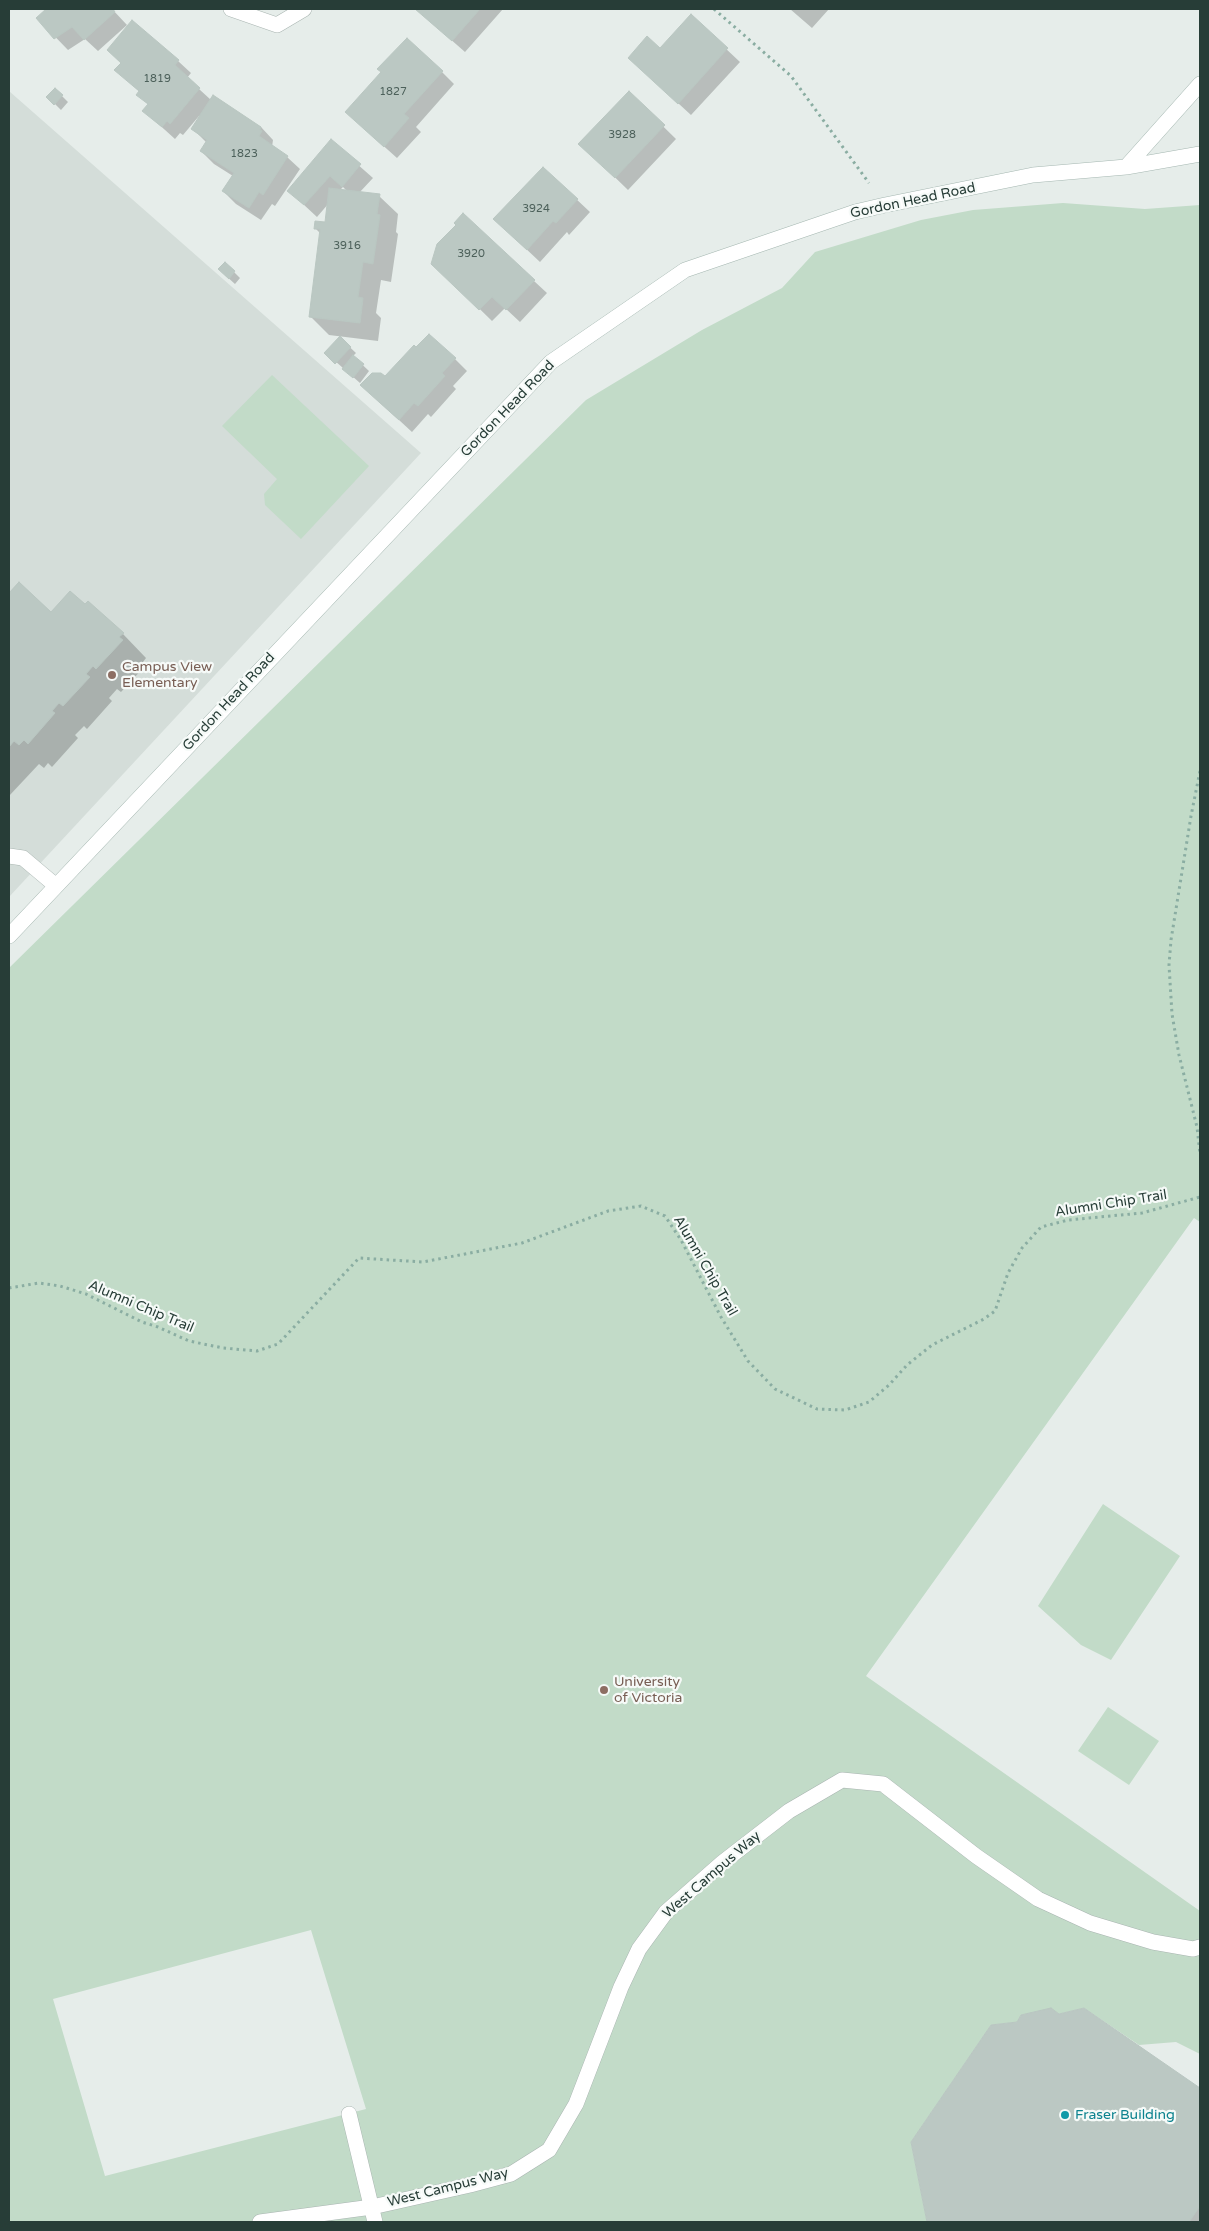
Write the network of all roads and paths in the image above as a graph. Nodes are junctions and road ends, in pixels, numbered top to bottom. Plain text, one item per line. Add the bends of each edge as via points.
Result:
1 (231, 9) edge
2 (304, 9) edge
3 (714, 9) edge
4 (1200, 84) edge
5 (1200, 154) edge
6 (1126, 167) junction
7 (885, 205) junction
8 (1200, 771) edge
9 (9, 856) edge
10 (55, 885) junction
11 (9, 936) edge
12 (1200, 1154) edge
13 (1200, 1197) edge
14 (9, 1288) edge
15 (1200, 1947) edge
16 (349, 2114) dead end
17 (372, 2207) junction
18 (260, 2222) edge
19 (374, 2222) edge

1 - 2 street via 277,25
3 - 7 path via 791,76
4 - 6 street
5 - 6 street, Gordon Head Road
6 - 7 street, Gordon Head Road via 1033,175
7 - 10 street, Gordon Head Road via 855,212 685,270 551,362
8 - 12 path via 1169,965 1172,1014
9 - 10 street via 23,858
10 - 11 street, Gordon Head Road
13 - 14 path, Alumni Chip Trail via 1142,1213 1068,1220 1040,1227 1022,1248 1008,1273 995,1310 984,1319 932,1345 869,1402 846,1410 817,1409 775,1389 748,1361 665,1216 641,1206 608,1211 522,1243 423,1262 359,1258 278,1344 257,1351 189,1341 86,1294 60,1286 39,1283
15 - 17 street, West Campus Way via 1193,1949 1153,1942 1090,1923 1038,1899 883,1784 842,1780 789,1811 666,1912 639,1949 576,2104 549,2150 511,2174
16 - 17 street
17 - 18 street, West Campus Way
17 - 19 street

